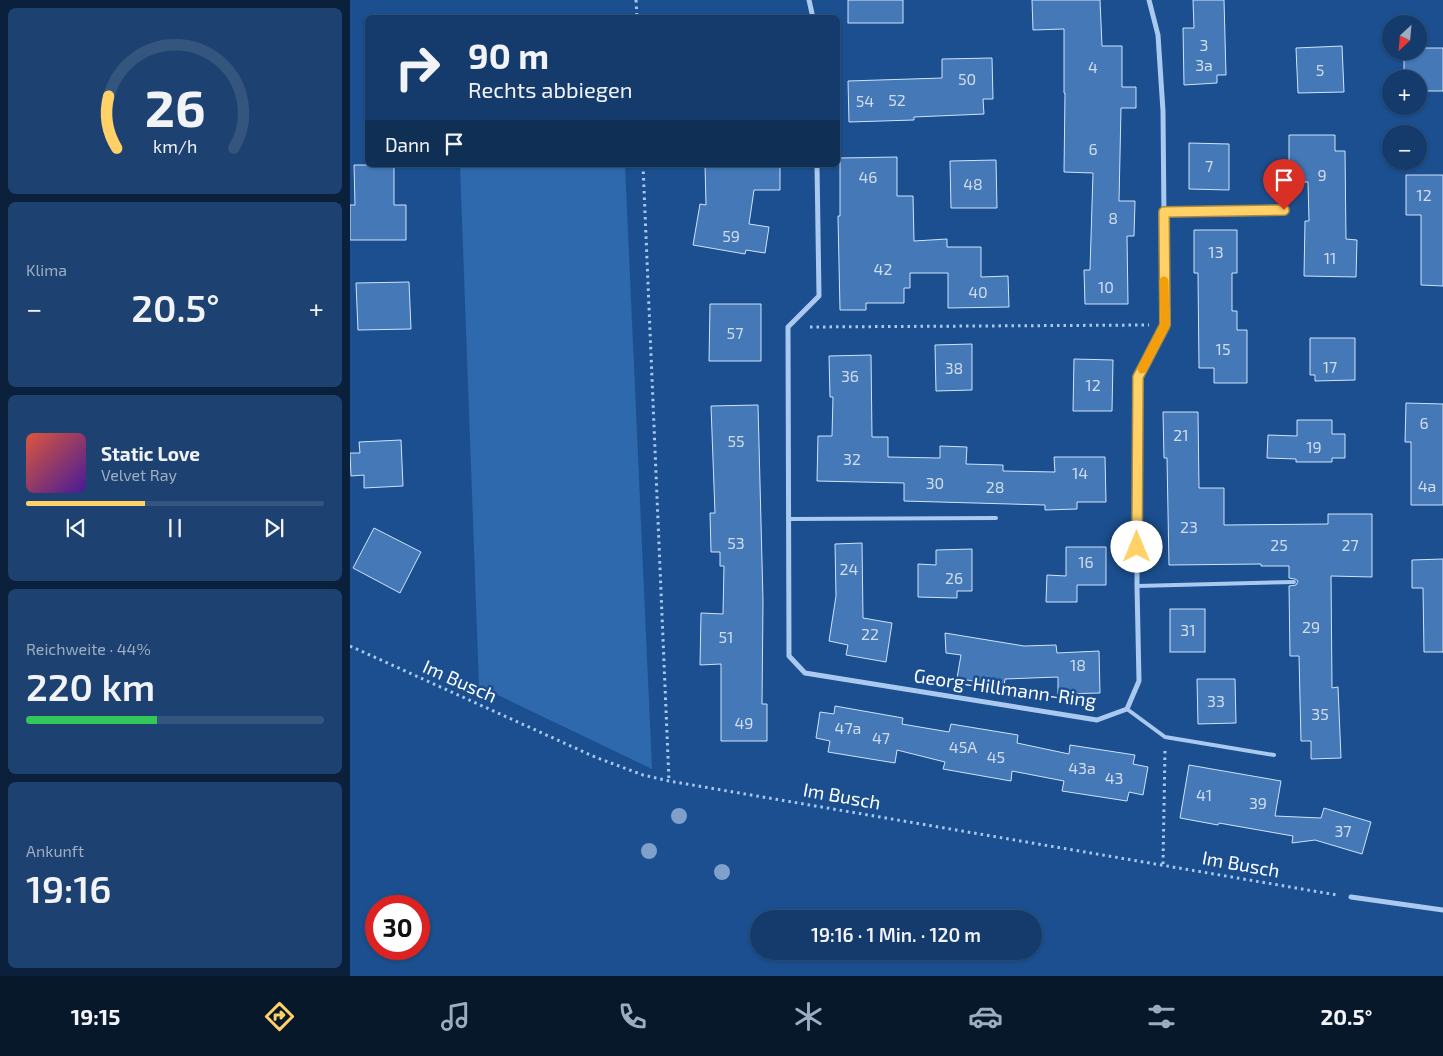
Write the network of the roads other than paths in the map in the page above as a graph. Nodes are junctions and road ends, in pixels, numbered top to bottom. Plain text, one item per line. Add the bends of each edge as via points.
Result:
1 (809, 0) edge
2 (1149, 0) edge
3 (812, 15) edge
4 (817, 167) edge
5 (1284, 210) dead end
6 (1164, 212) junction
7 (996, 518) dead end
8 (789, 519) junction
9 (1294, 582) dead end
10 (1137, 586) junction
11 (1127, 709) junction
12 (1274, 755) dead end
13 (1352, 897) road end
14 (1443, 910) edge

1 - 3 street
2 - 6 street via 1158,35
4 - 8 street, Georg-Hillmann-Ring via 819,296 788,327
5 - 6 lane
6 - 10 street via 1165,325 1138,377
7 - 8 lane
8 - 11 street, Georg-Hillmann-Ring via 789,656 805,673 1097,720
9 - 10 lane
10 - 11 street via 1139,681
11 - 12 lane via 1165,737
13 - 14 street

